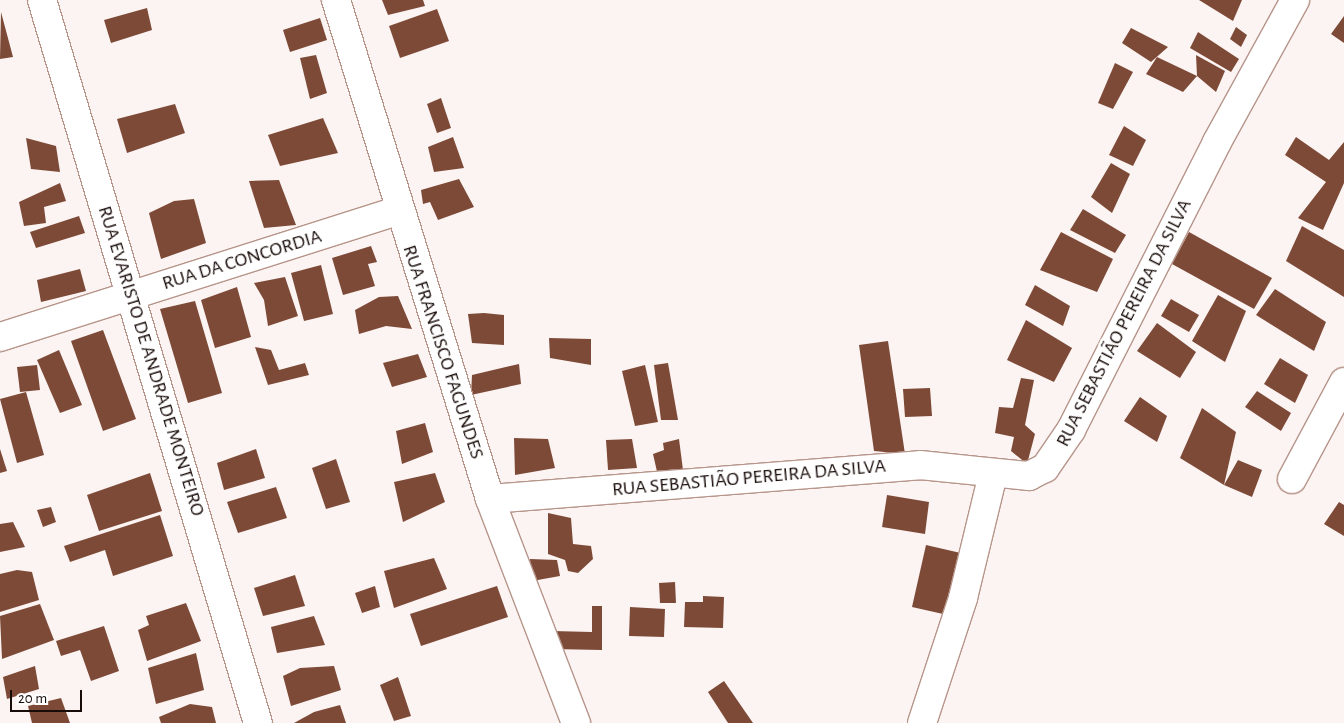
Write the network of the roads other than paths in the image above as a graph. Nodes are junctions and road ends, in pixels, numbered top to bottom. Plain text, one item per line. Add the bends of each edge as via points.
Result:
1 (42, 0) edge
2 (336, 0) edge
3 (1295, 0) edge
4 (398, 211) junction
5 (132, 295) junction
6 (0, 337) edge
7 (1344, 382) edge
8 (994, 474) junction
9 (1292, 479) dead end
10 (490, 499) junction
11 (258, 723) edge
12 (576, 723) edge
13 (922, 723) edge

1 - 5 street, RUA EVARISTO DE ANDRADE MONTEIRO
2 - 4 street, RUA FRANCISCO FAGUNDES
3 - 8 street, RUA SEBASTIÃO PEREIRA DA SILVA via 1057,454 1045,468 1029,476
4 - 5 street, RUA DA CONCORDIA
4 - 10 street, RUA FRANCISCO FAGUNDES
5 - 6 street, RUA DA CONCORDIA
5 - 11 street, RUA EVARISTO DE ANDRADE MONTEIRO
7 - 9 street
8 - 10 street, RUA SEBASTIÃO PEREIRA DA SILVA via 920,465
8 - 13 street via 962,598
10 - 12 street, RUA FRANCISCO FAGUNDES

